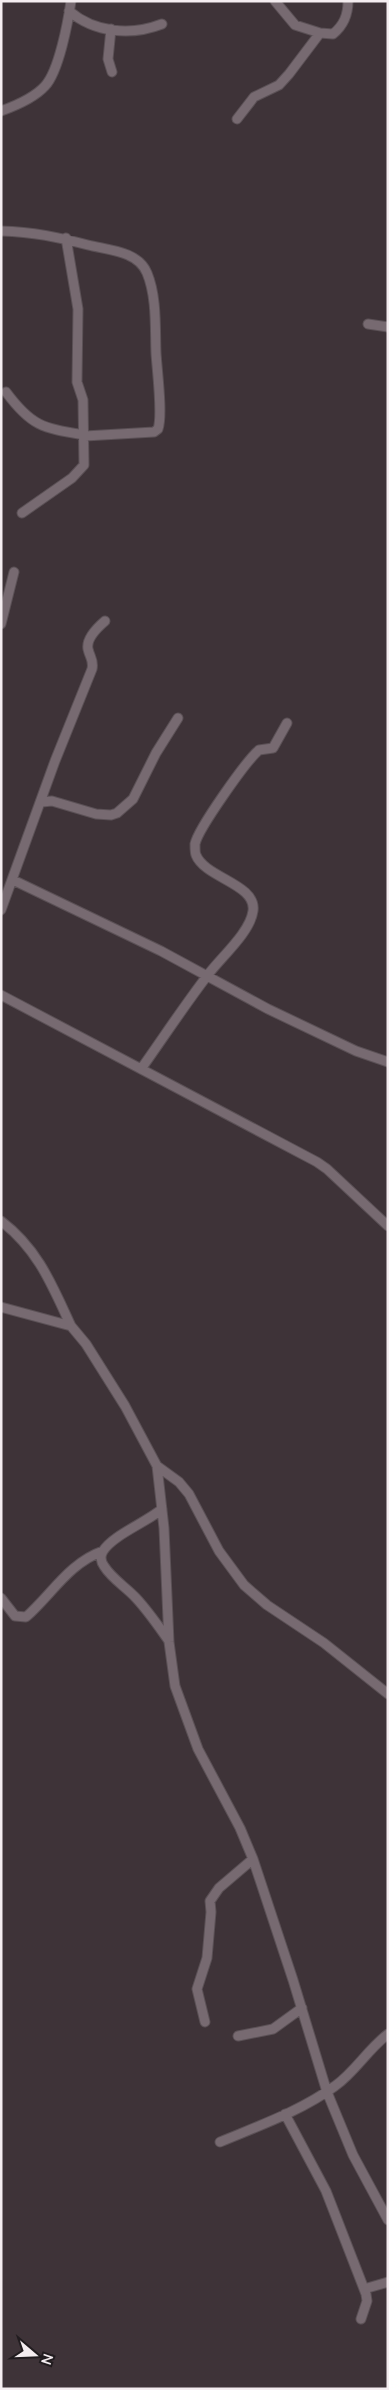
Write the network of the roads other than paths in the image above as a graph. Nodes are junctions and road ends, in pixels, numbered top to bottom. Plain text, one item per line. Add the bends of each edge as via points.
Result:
1 (71, 1) edge
2 (275, 1) edge
3 (348, 1) edge
4 (69, 11) junction
5 (162, 24) dead end
6 (110, 30) junction
7 (320, 33) junction
8 (112, 72) dead end
9 (1, 111) edge
10 (237, 119) dead end
11 (1, 231) edge
12 (66, 238) junction
13 (368, 324) dead end
14 (388, 327) edge
15 (6, 392) dead end
16 (85, 436) junction
17 (22, 513) dead end
18 (14, 572) dead end
19 (105, 621) dead end
20 (1, 624) edge
21 (178, 718) dead end
22 (287, 723) dead end
23 (42, 802) junction
24 (13, 880) junction
25 (1, 910) edge
26 (206, 976) junction
27 (1, 995) edge
28 (388, 1062) edge
29 (142, 1069) junction
30 (1, 1221) edge
31 (386, 1222) edge
32 (1, 1307) edge
33 (71, 1326) junction
34 (157, 1466) junction
35 (162, 1509) junction
36 (103, 1551) junction
37 (1, 1598) edge
38 (169, 1642) junction
39 (388, 1694) edge
40 (253, 1859) junction
41 (302, 2008) junction
42 (205, 2022) dead end
43 (388, 2034) edge
44 (238, 2036) dead end
45 (327, 2092) junction
46 (285, 2114) junction
47 (220, 2142) dead end
48 (388, 2220) edge
49 (388, 2282) edge
50 (364, 2289) junction
51 (361, 2319) dead end

1 - 4 street
2 - 7 street via 295,25
3 - 7 street via 340,28 333,34
4 - 6 street via 85,22
4 - 9 street via 49,82 39,92
5 - 6 street via 143,30
6 - 8 street via 108,59
7 - 10 street via 312,48 279,85 254,97
11 - 12 street via 35,232
12 - 16 street via 78,309 77,382 83,400
12 - 16 street via 134,258 148,274 153,294 158,429 154,432
13 - 14 street
15 - 16 street via 33,422
16 - 17 street via 84,465
18 - 20 street
19 - 23 street via 88,644 93,658 92,669
21 - 23 street via 133,799 117,813 96,814 52,800
22 - 26 street via 273,748 259,750 242,769 195,844 196,856 215,874 247,894 253,910 242,933
23 - 24 street
24 - 25 street
24 - 26 street via 110,925
26 - 28 street via 344,1045
26 - 29 street
27 - 29 street
29 - 31 street via 317,1162
30 - 33 street via 31,1248
32 - 33 street
33 - 34 street via 126,1406
34 - 35 street
34 - 39 street via 180,1482 189,1494 218,1551 244,1585 267,1606 324,1642
35 - 36 street
35 - 38 street
36 - 37 street via 62,1577 26,1617 15,1616
36 - 38 street via 103,1564 119,1584 136,1597
38 - 40 street via 175,1686 198,1749
40 - 41 street
40 - 42 street via 219,1888 210,1901 207,1958 197,1989
41 - 44 street via 273,2029
41 - 45 street
43 - 45 street
45 - 46 street
45 - 48 street via 353,2154
46 - 47 street
46 - 50 street via 326,2191
49 - 50 street
50 - 51 street via 366,2301

